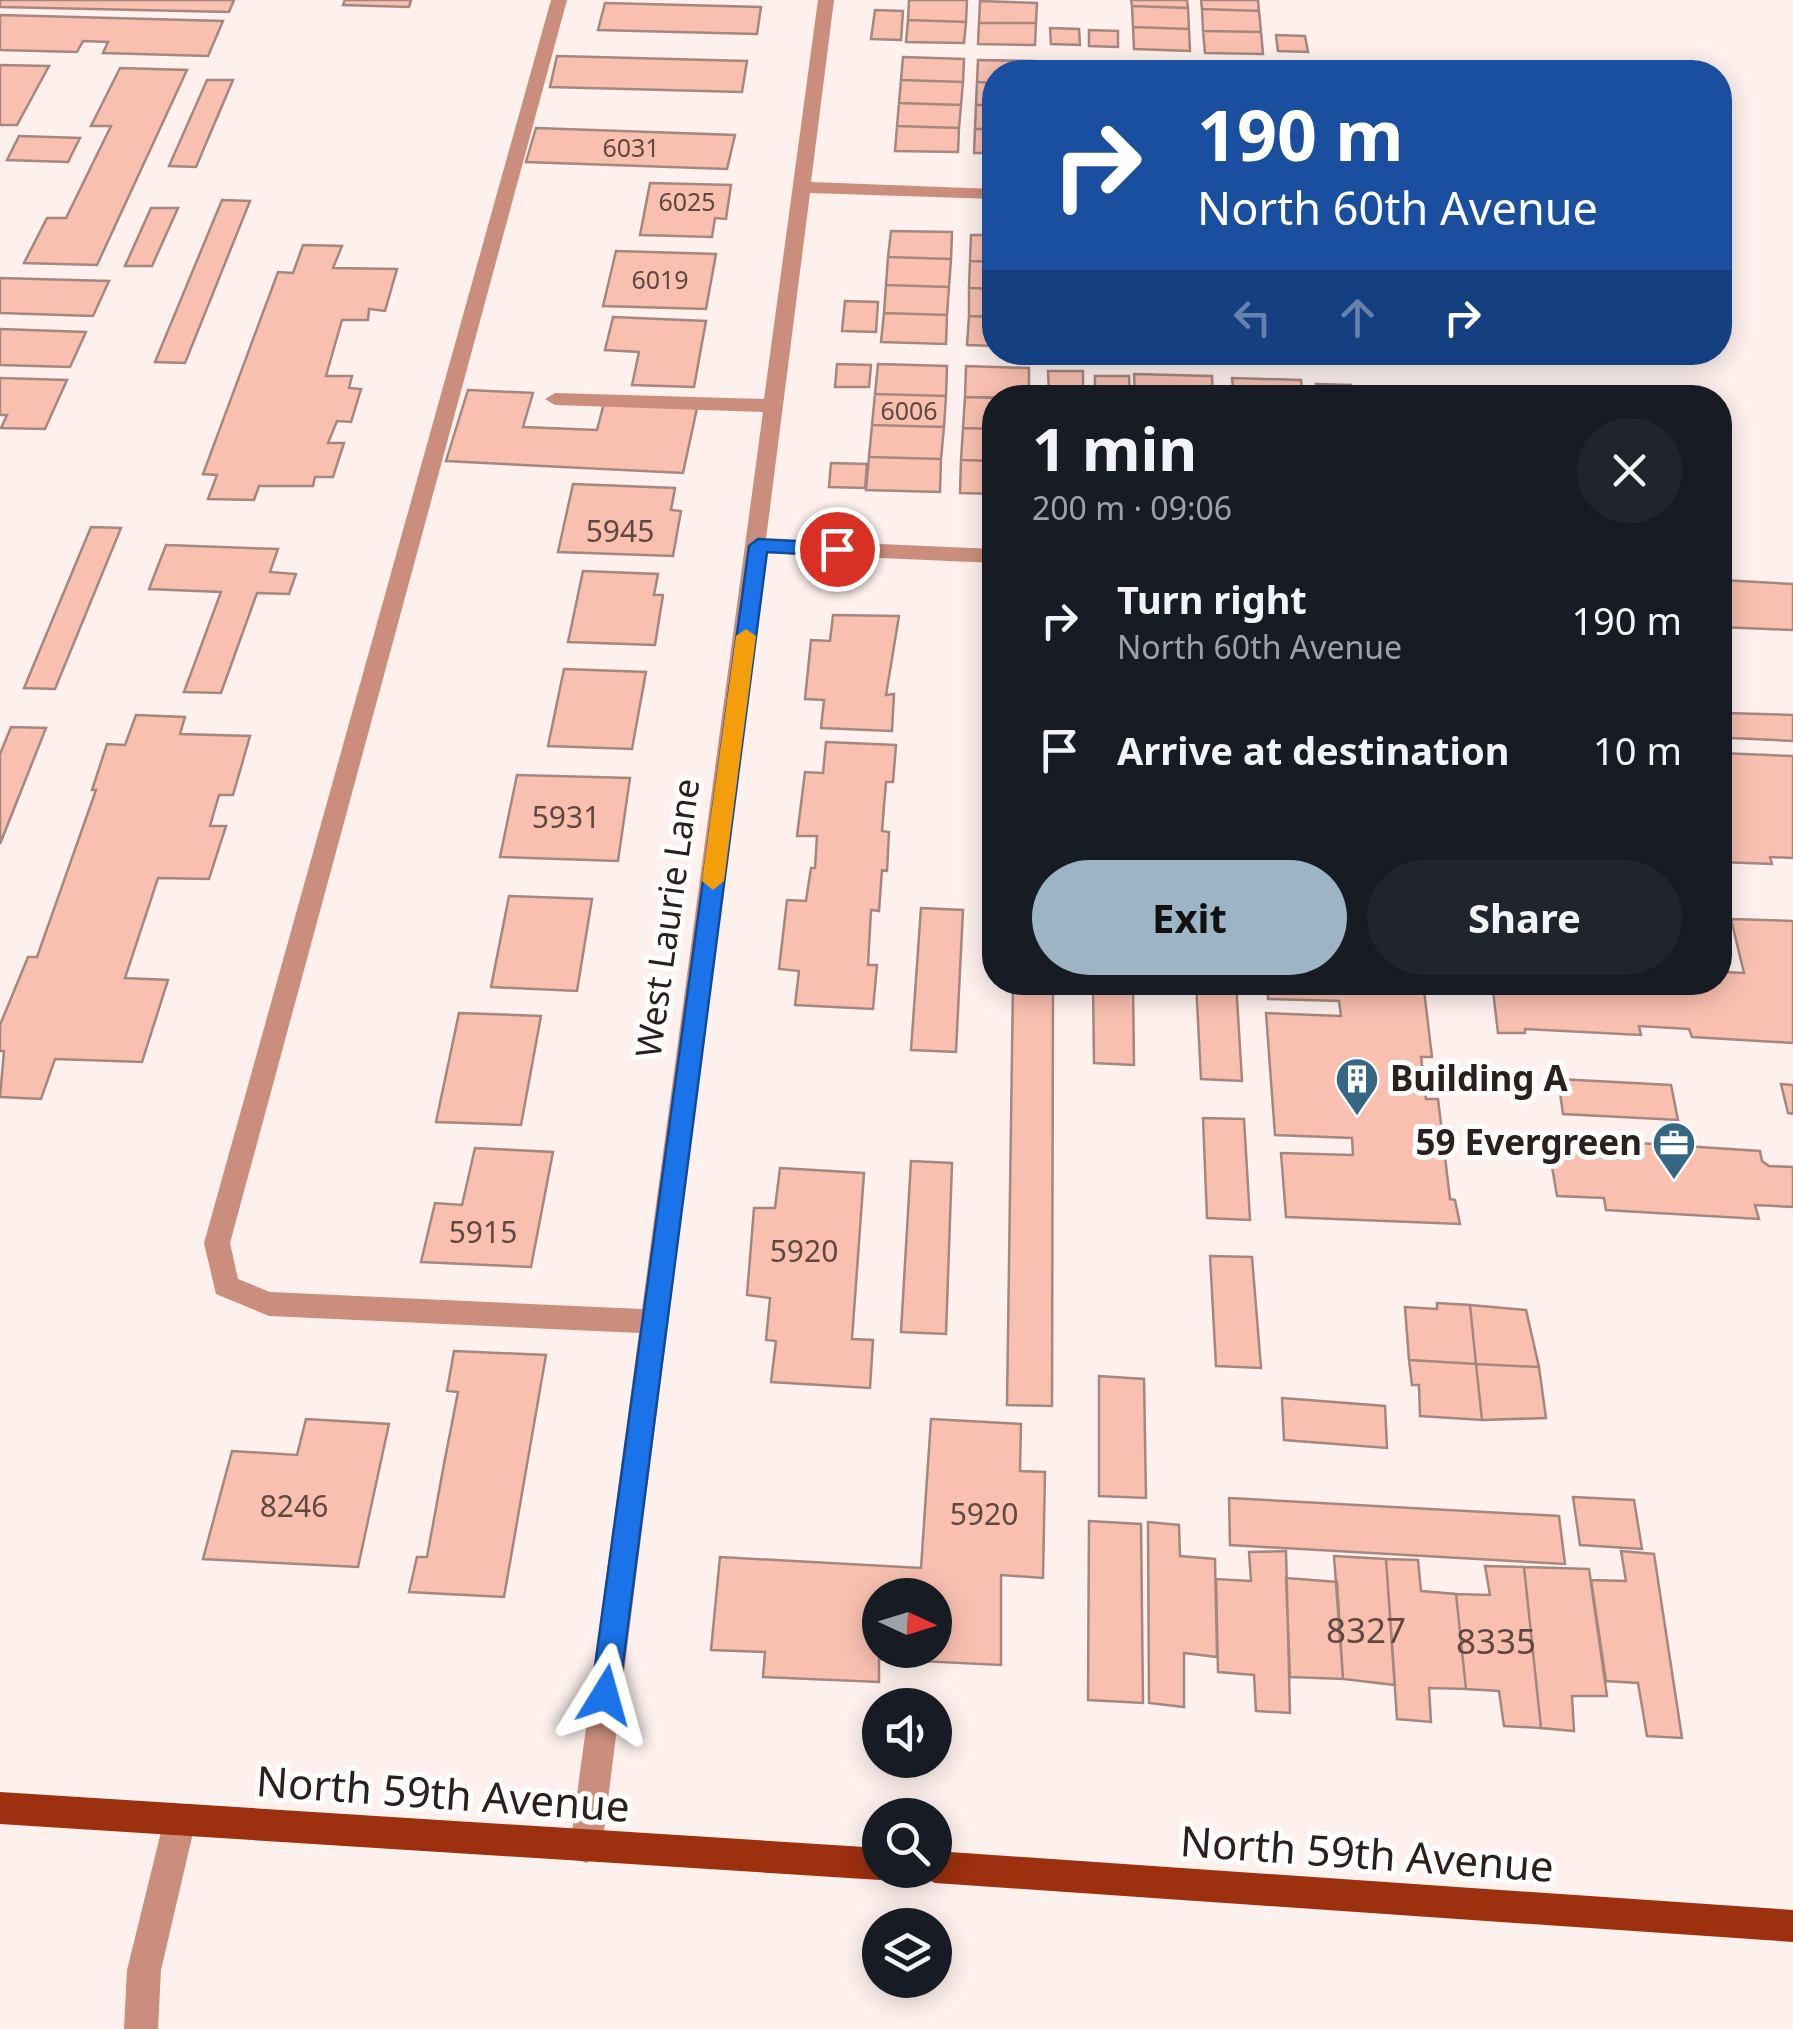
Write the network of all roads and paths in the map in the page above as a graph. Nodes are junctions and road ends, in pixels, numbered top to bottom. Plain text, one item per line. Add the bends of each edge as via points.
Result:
1 (559, 0) edge
2 (826, 0) edge
3 (802, 187) junction
4 (982, 194) edge
5 (555, 400) dead end
6 (774, 406) junction
7 (758, 546) junction
8 (982, 555) edge
9 (656, 1322) junction
10 (0, 1808) edge
11 (180, 1820) junction
12 (586, 1846) junction
13 (862, 1863) edge
14 (952, 1869) edge
15 (1793, 1926) edge
16 (141, 2029) edge

1 - 9 street via 217,1244 226,1286 268,1304
2 - 3 street, West Laurie Lane
3 - 4 street
3 - 6 street, West Laurie Lane
5 - 6 street
6 - 7 street, West Laurie Lane
7 - 8 street
7 - 9 street, West Laurie Lane
9 - 12 street, West Laurie Lane
10 - 11 main road, North 59th Avenue
11 - 12 main road, North 59th Avenue
11 - 16 street via 144,1970
12 - 13 main road, North 59th Avenue
14 - 15 main road, North 59th Avenue

